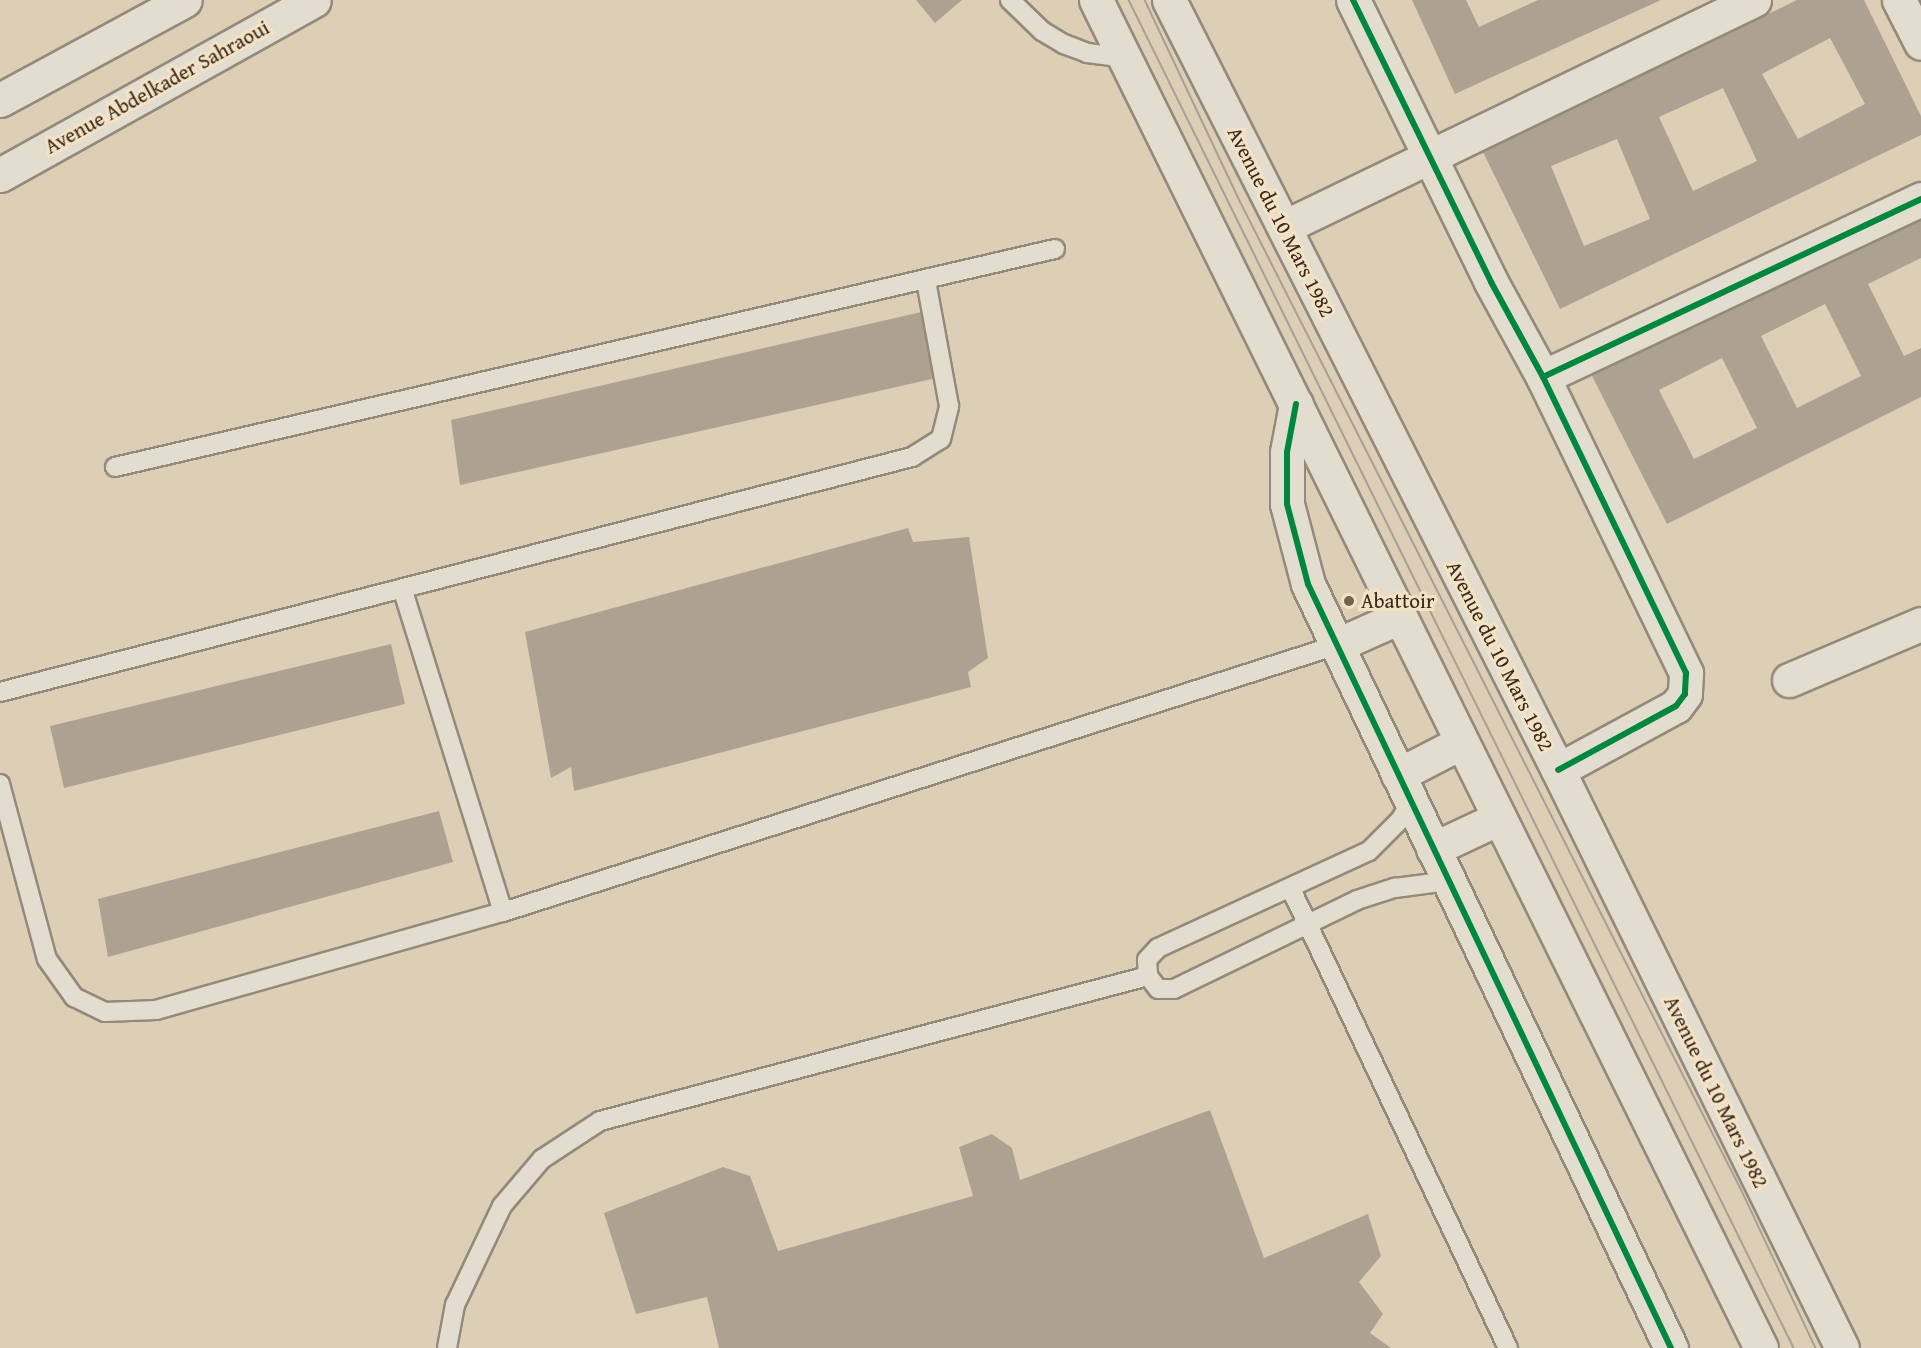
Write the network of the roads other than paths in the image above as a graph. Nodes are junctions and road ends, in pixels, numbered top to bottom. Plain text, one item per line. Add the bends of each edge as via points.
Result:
1 (314, 0) edge
2 (1010, 0) edge
3 (1096, 0) edge
4 (1169, 0) edge
5 (1353, 0) edge
6 (1754, 0) edge
7 (165, 5) edge
8 (1128, 58) junction
9 (0, 98) edge
10 (1430, 157) junction
11 (0, 175) edge
12 (1921, 199) edge
13 (1284, 227) junction
14 (1054, 249) dead end
15 (926, 281) junction
16 (1543, 377) junction
17 (1296, 404) junction
18 (115, 467) dead end
19 (403, 591) junction
20 (1400, 616) junction
21 (1921, 624) edge
22 (1337, 645) junction
23 (1789, 680) dead end
24 (0, 692) edge
25 (1460, 743) junction
26 (1558, 770) junction
27 (0, 784) edge
28 (1405, 788) junction
29 (1497, 819) junction
30 (1433, 849) junction
31 (1448, 882) junction
32 (1291, 889) junction
33 (503, 912) junction
34 (1307, 924) junction
35 (1148, 976) junction
36 (447, 1348) edge
37 (1508, 1348) edge
38 (1671, 1348) edge
39 (1761, 1348) edge
40 (1842, 1348) edge

1 - 11 main road, Avenue Abdelkader Sahraoui
2 - 8 lane via 1042,32 1064,44 1087,53
3 - 8 main road
4 - 13 main road, Avenue du 10 Mars 1982
5 - 10 main road
6 - 10 main road
7 - 9 main road
8 - 17 main road
10 - 13 main road
10 - 16 main road
12 - 16 main road
13 - 26 main road, Avenue du 10 Mars 1982
14 - 15 lane
15 - 18 lane
15 - 19 lane via 950,406 941,439 912,457
16 - 26 main road via 1686,673 1685,694 1676,706
17 - 20 main road
17 - 22 main road via 1286,477 1291,531 1308,584
19 - 24 lane
19 - 33 lane
20 - 22 main road
20 - 25 main road
21 - 23 main road
22 - 28 main road
22 - 33 lane
25 - 28 main road
25 - 29 main road
26 - 40 main road, Avenue du 10 Mars 1982
27 - 33 lane via 47,959 74,997 105,1012 156,1010
28 - 30 main road
28 - 32 lane via 1386,837 1369,851
29 - 30 main road
29 - 39 main road
30 - 31 main road
31 - 34 lane via 1375,893
31 - 38 main road
32 - 34 lane
32 - 35 lane via 1158,948 1147,960
34 - 35 lane via 1174,989 1158,989
34 - 37 lane
35 - 36 lane via 600,1121 542,1159 502,1206 455,1305

